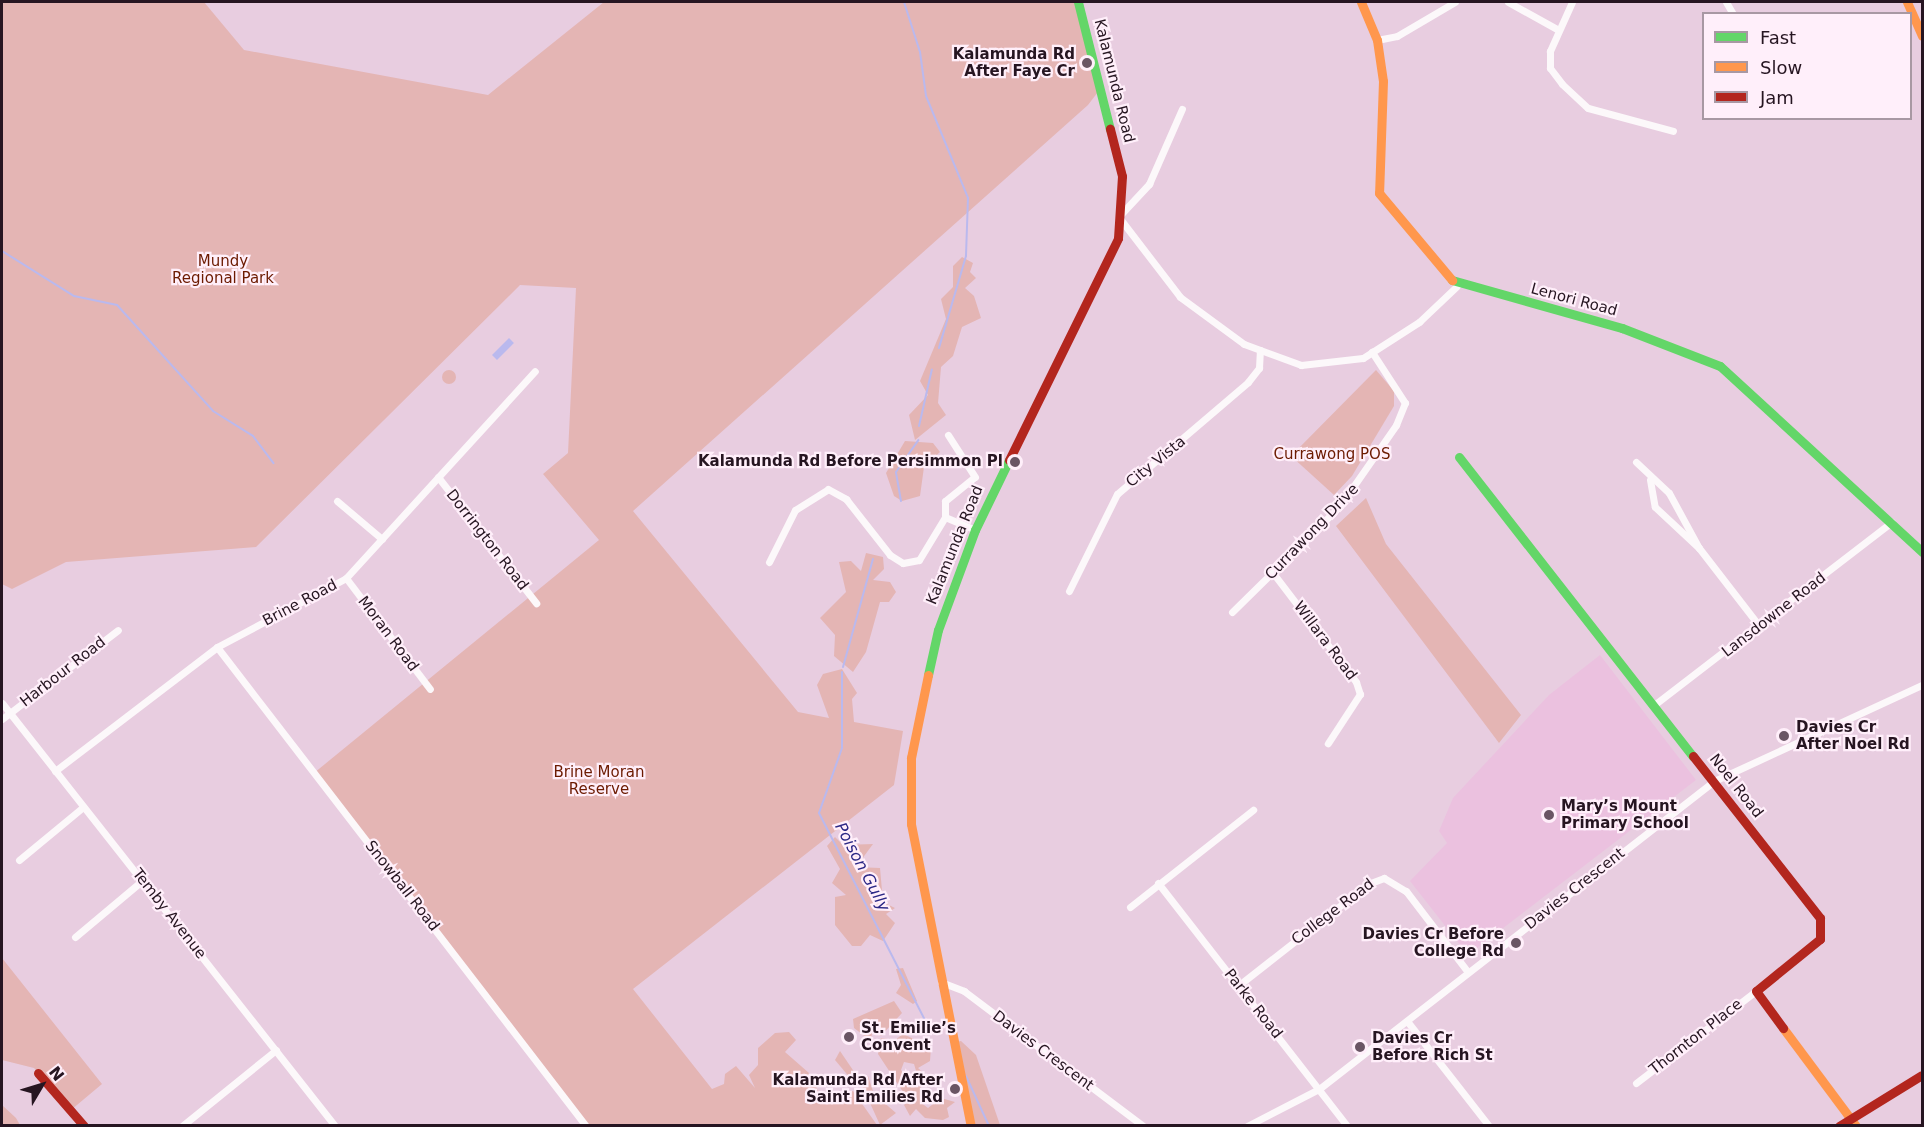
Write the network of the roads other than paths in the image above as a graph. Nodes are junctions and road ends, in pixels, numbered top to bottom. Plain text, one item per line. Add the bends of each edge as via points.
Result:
1 (1078, 2) edge
2 (1361, 2) edge
3 (1455, 2) edge
4 (1508, 2) edge
5 (1572, 2) edge
6 (1912, 13) edge
7 (1557, 29) junction
8 (1923, 36) edge
9 (1377, 40) junction
10 (1182, 109) dead end
11 (1673, 131) dead end
12 (1122, 216) junction
13 (1457, 286) junction
14 (1260, 350) junction
15 (1372, 352) junction
16 (535, 370) dead end
17 (948, 435) dead end
18 (1459, 457) dead end
19 (1636, 462) dead end
20 (438, 477) junction
21 (1650, 480) junction
22 (337, 501) dead end
23 (945, 518) junction
24 (1892, 522) junction
25 (975, 530) junction
26 (382, 539) junction
27 (1699, 548) junction
28 (1923, 552) edge
29 (769, 562) dead end
30 (1273, 573) junction
31 (346, 578) junction
32 (1069, 591) dead end
33 (536, 603) dead end
34 (1232, 612) dead end
35 (1760, 627) junction
36 (118, 630) dead end
37 (217, 647) junction
38 (1923, 685) edge
39 (430, 689) dead end
40 (2, 703) edge
41 (1654, 705) junction
42 (9, 713) junction
43 (2, 719) edge
44 (1328, 743) dead end
45 (55, 771) junction
46 (1714, 781) junction
47 (83, 807) junction
48 (1253, 810) dead end
49 (19, 860) dead end
50 (143, 880) junction
51 (1158, 883) junction
52 (1130, 907) dead end
53 (75, 937) dead end
54 (1468, 972) junction
55 (940, 982) junction
56 (1239, 985) junction
57 (1756, 991) junction
58 (1407, 1021) junction
59 (276, 1050) junction
60 (38, 1073) dead end
61 (1923, 1075) edge
62 (1636, 1083) dead end
63 (1319, 1089) junction
64 (1854, 1122) edge
65 (84, 1125) edge
66 (182, 1125) edge
67 (335, 1125) edge
68 (586, 1125) edge
69 (971, 1125) edge
70 (1143, 1125) edge
71 (1247, 1125) edge
72 (1347, 1125) edge
73 (1489, 1125) edge
74 (1839, 1125) edge

1 - 12 street, Kalamunda Road via 1120,167
2 - 9 street
3 - 9 street via 1397,36
4 - 7 street
5 - 7 street
6 - 8 street
7 - 11 street via 1550,68 1588,108
9 - 13 street via 1383,81 1379,193
10 - 12 street via 1149,184
12 - 14 street via 1180,297
12 - 25 street, Kalamunda Road via 1112,258
13 - 15 street via 1419,322
13 - 24 street, Lenori Road via 1622,328 1720,366
14 - 15 street via 1301,365
14 - 32 street, City Vista via 1259,368 1248,382 1117,494
15 - 30 street, Currawong Drive via 1406,403 1363,479
16 - 20 street, Brine Road
17 - 23 street via 975,477 945,501
18 - 41 street, Noel Road
19 - 21 street
20 - 26 street, Brine Road
20 - 33 street, Dorrington Road
21 - 27 street via 1669,493
21 - 27 street via 1655,507
22 - 26 street
23 - 25 street
23 - 29 street via 919,560 903,563 890,555 846,499 828,489 795,510
24 - 28 street, Lenori Road
24 - 35 street, Lansdowne Road
25 - 55 street, Kalamunda Road via 938,630 911,758 911,824
26 - 31 street, Brine Road
27 - 35 street
30 - 34 street, Currawong Drive
30 - 44 street, Willara Road via 1356,682 1360,694
31 - 37 street, Brine Road
31 - 39 street, Moran Road
35 - 41 street, Lansdowne Road
36 - 42 street, Harbour Road
37 - 45 street, Brine Road
37 - 68 street, Snowball Road
38 - 46 street, Davies Crescent
40 - 42 street, Temby Avenue
41 - 46 street, Noel Road
42 - 43 street, Harbour Road
42 - 45 street, Temby Avenue
45 - 47 street, Temby Avenue
46 - 54 street, Davies Crescent
46 - 57 street, Noel Road via 1823,924 1815,944
47 - 49 street
47 - 50 street, Temby Avenue
48 - 51 street
50 - 53 street
50 - 59 street, Temby Avenue
51 - 52 street
51 - 56 street, Parke Road
54 - 56 street, College Road via 1406,891 1383,878 1368,884
54 - 58 street, Davies Crescent
55 - 69 street, Kalamunda Road
55 - 70 street, Davies Crescent via 964,991
56 - 63 street, Parke Road
57 - 62 street, Thornton Place
57 - 64 street
58 - 63 street, Davies Crescent
58 - 73 street
59 - 66 street
59 - 67 street, Temby Avenue
60 - 65 street
61 - 64 street
63 - 71 street, Davies Crescent
63 - 72 street, Parke Road
64 - 74 street

